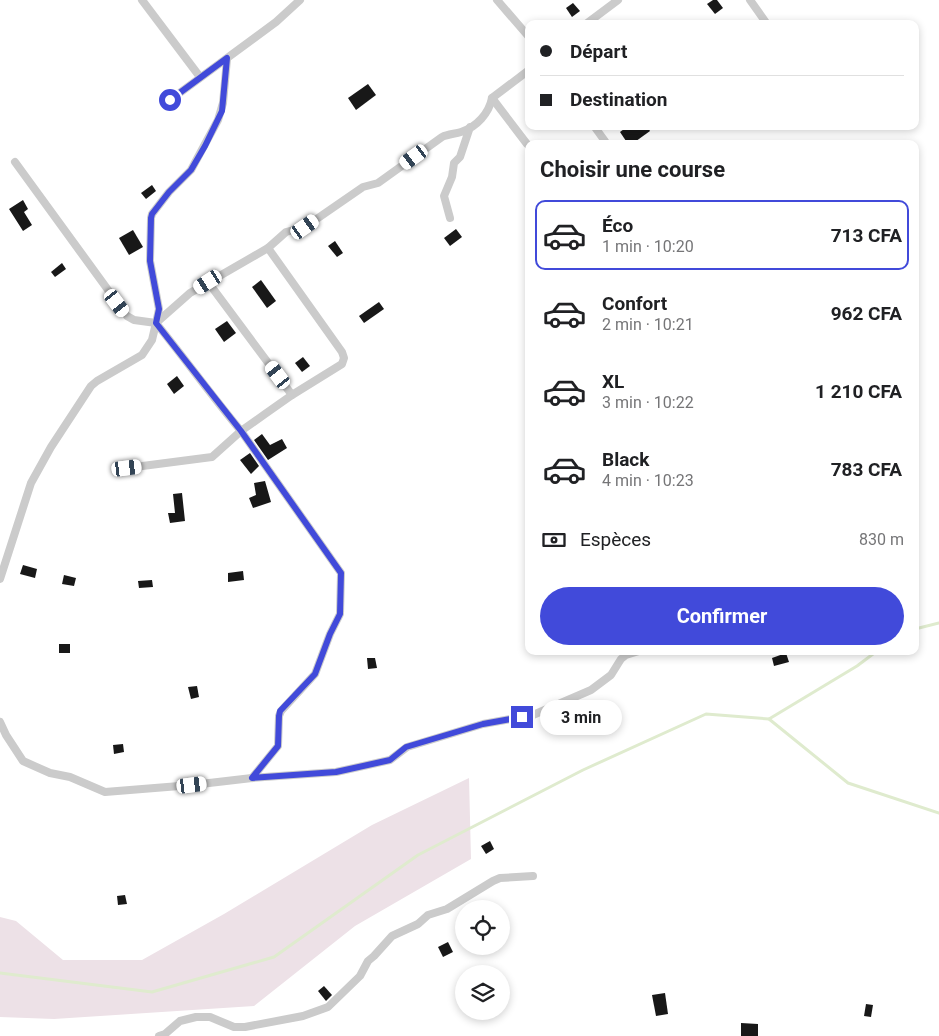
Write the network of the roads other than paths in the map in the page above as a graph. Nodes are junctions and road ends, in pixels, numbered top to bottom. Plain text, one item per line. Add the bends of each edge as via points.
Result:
1 (142, 0) edge
2 (300, 0) edge
3 (497, 0) edge
4 (618, 0) edge
5 (750, 0) edge
6 (591, 20) edge
7 (764, 20) edge
8 (525, 32) edge
9 (227, 58) junction
10 (525, 73) edge
11 (200, 77) junction
12 (492, 98) junction
13 (170, 100) dead end
14 (470, 127) junction
15 (525, 141) edge
16 (15, 162) dead end
17 (450, 218) dead end
18 (268, 248) junction
19 (208, 282) junction
20 (156, 323) junction
21 (292, 395) junction
22 (241, 431) junction
23 (127, 468) dead end
24 (0, 579) edge
25 (626, 655) edge
26 (0, 722) edge
27 (252, 778) junction
28 (533, 876) dead end
29 (159, 1036) edge

1 - 11 street
2 - 9 street
3 - 8 street
4 - 6 street
5 - 7 street
9 - 11 street
9 - 20 street via 224,103 218,120 191,170 152,214 150,261 159,309
10 - 12 street
11 - 13 street
12 - 14 street via 485,116
12 - 15 street
14 - 17 street via 444,196
14 - 18 street via 442,137 378,183 363,187 305,227 286,232
16 - 20 street via 127,316
18 - 19 street
18 - 21 street via 344,358 342,364
19 - 20 street via 190,293
19 - 21 street
20 - 22 street
20 - 24 street via 146,350 91,386 51,447 31,483
21 - 22 street
22 - 23 street via 207,458
22 - 27 street via 339,567 342,579 340,614 315,674 280,711 278,746
25 - 27 street via 611,675 591,690 533,715 483,724 406,747 390,760 336,772
26 - 27 street via 23,761 105,792
28 - 29 street via 500,878 392,936 368,960 360,976 328,1007 303,1016 245,1027 234,1027 210,1017 196,1017 180,1021

